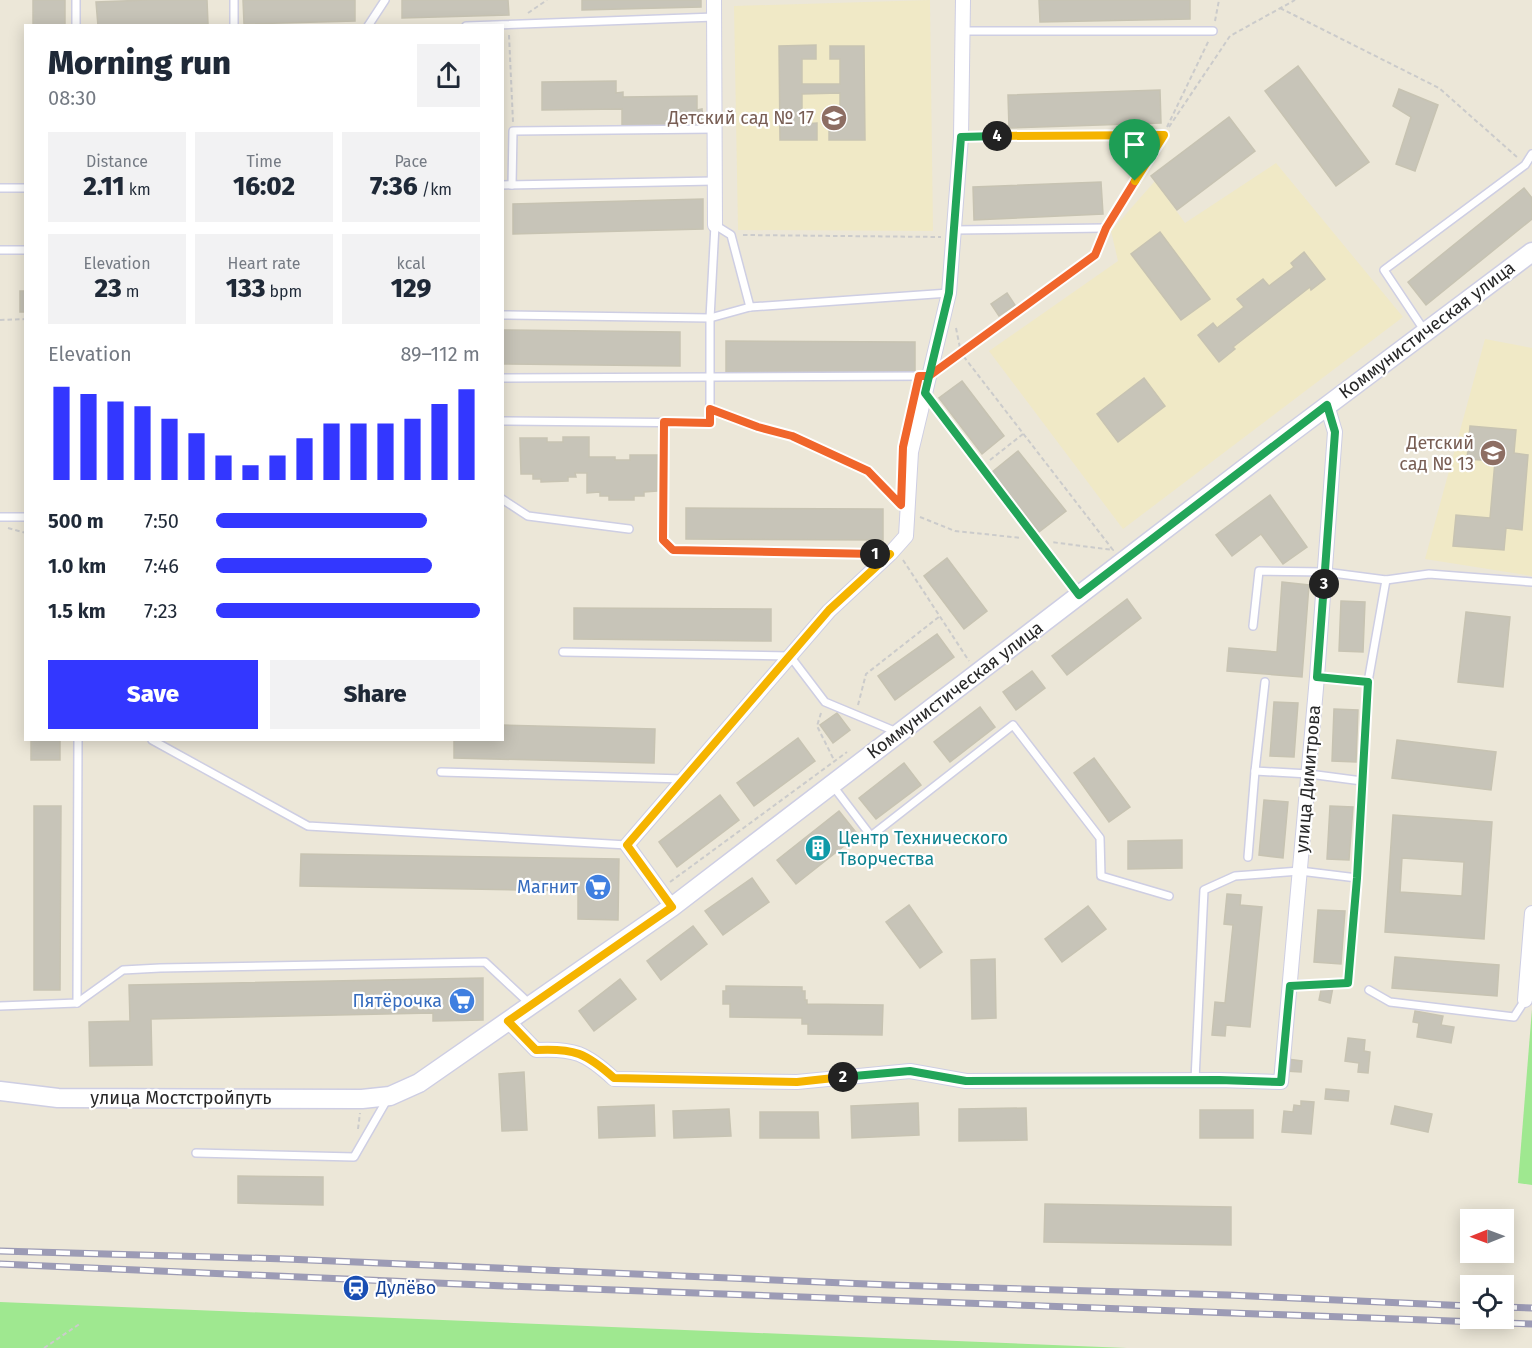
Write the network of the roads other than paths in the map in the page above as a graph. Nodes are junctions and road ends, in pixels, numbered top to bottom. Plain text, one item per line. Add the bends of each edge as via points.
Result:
1 (76, 0) edge
2 (234, 0) edge
3 (385, 0) edge
4 (714, 0) edge
5 (963, 0) edge
6 (715, 17) junction
7 (76, 24) edge
8 (234, 24) edge
9 (369, 24) edge
10 (504, 25) edge
11 (1213, 31) road end
12 (962, 32) junction
13 (715, 129) junction
14 (1164, 135) road end
15 (961, 137) junction
16 (1532, 154) edge
17 (1529, 167) edge
18 (714, 181) junction
19 (504, 185) edge
20 (513, 185) junction
21 (0, 188) edge
22 (24, 188) edge
23 (715, 225) junction
24 (1106, 228) road end
25 (949, 233) junction
26 (0, 249) edge
27 (24, 250) edge
28 (1532, 252) edge
29 (949, 293) junction
30 (750, 308) junction
31 (504, 315) edge
32 (710, 318) junction
33 (1425, 332) junction
34 (929, 376) junction
35 (504, 378) edge
36 (709, 378) junction
37 (925, 393) junction
38 (1327, 405) junction
39 (504, 421) edge
40 (504, 500) edge
41 (0, 517) edge
42 (24, 517) edge
43 (629, 529) dead end
44 (673, 550) road end
45 (893, 551) junction
46 (1325, 572) junction
47 (1386, 580) junction
48 (1532, 582) edge
49 (1079, 595) junction
50 (1253, 626) dead end
51 (563, 652) dead end
52 (790, 656) junction
53 (1317, 677) junction
54 (1265, 682) dead end
55 (1368, 682) junction
56 (899, 733) junction
57 (78, 741) edge
58 (154, 741) edge
59 (1254, 771) junction
60 (441, 772) dead end
61 (836, 774) junction
62 (1309, 774) junction
63 (684, 779) junction
64 (1362, 781) junction
65 (627, 845) junction
66 (1248, 857) dead end
67 (1300, 871) junction
68 (1357, 878) junction
69 (1169, 896) dead end
70 (672, 907) junction
71 (1532, 913) edge
72 (1290, 986) junction
73 (1369, 990) dead end
74 (1525, 1000) joint
75 (77, 1003) junction
76 (0, 1005) edge
77 (531, 1005) junction
78 (508, 1021) junction
79 (1196, 1080) junction
80 (0, 1091) edge
81 (390, 1096) junction
82 (362, 1099) joint
83 (196, 1153) dead end

1 - 7 lane
2 - 8 lane
3 - 9 lane
4 - 6 street
5 - 12 street
6 - 10 lane
6 - 13 street
11 - 12 lane
12 - 15 street
13 - 18 street
13 - 20 lane via 513,131
14 - 15 lane
15 - 25 street
16 - 17 lane
17 - 33 lane via 1384,270
18 - 20 lane
18 - 23 street
19 - 20 lane
21 - 22 lane
23 - 30 lane via 731,235
23 - 32 lane
24 - 25 lane
25 - 29 street
26 - 27 lane
28 - 33 street, Коммунистическая улица
29 - 30 lane
29 - 34 street
30 - 32 lane
31 - 32 lane
32 - 36 lane
33 - 38 street, Коммунистическая улица
34 - 36 lane
34 - 37 street
35 - 36 lane
36 - 39 lane via 710,423
37 - 45 street via 911,452 906,536
37 - 49 lane
38 - 46 street, улица Димитрова via 1335,432
38 - 49 street, Коммунистическая улица
40 - 43 lane via 528,516
41 - 42 lane
44 - 45 lane
45 - 52 street via 829,610
46 - 47 lane
46 - 50 lane via 1259,571
46 - 53 street, улица Димитрова
47 - 48 lane via 1429,574
47 - 55 lane
49 - 56 street, Коммунистическая улица
51 - 52 lane
52 - 56 lane via 825,702
52 - 63 street
53 - 55 lane
53 - 62 street, улица Димитрова
54 - 59 lane
55 - 64 lane
56 - 61 street, Коммунистическая улица
57 - 75 lane
58 - 65 lane via 308,826
59 - 62 lane
59 - 66 lane
60 - 63 lane
61 - 69 lane via 872,836 1013,725 1100,838 1101,876
61 - 70 street, Коммунистическая улица
62 - 64 lane
62 - 67 street, улица Димитрова
63 - 65 street
64 - 68 lane
65 - 70 street
67 - 68 lane
67 - 72 street, улица Димитрова
67 - 79 lane via 1235,876 1204,890
68 - 72 lane via 1348,983
70 - 77 street, Коммунистическая улица
71 - 74 street
72 - 79 street, улица Димитрова via 1281,1082
73 - 74 lane via 1390,1002 1514,1017
75 - 76 lane
75 - 77 lane via 123,970 485,962
77 - 78 street, Коммунистическая улица
78 - 79 street via 536,1050 562,1049 593,1060 614,1078 797,1082 910,1071 966,1081
78 - 81 street, Коммунистическая улица via 419,1083
80 - 82 street, улица Мостстройпуть via 58,1098
81 - 82 street, Коммунистическая улица
81 - 83 lane via 354,1157

